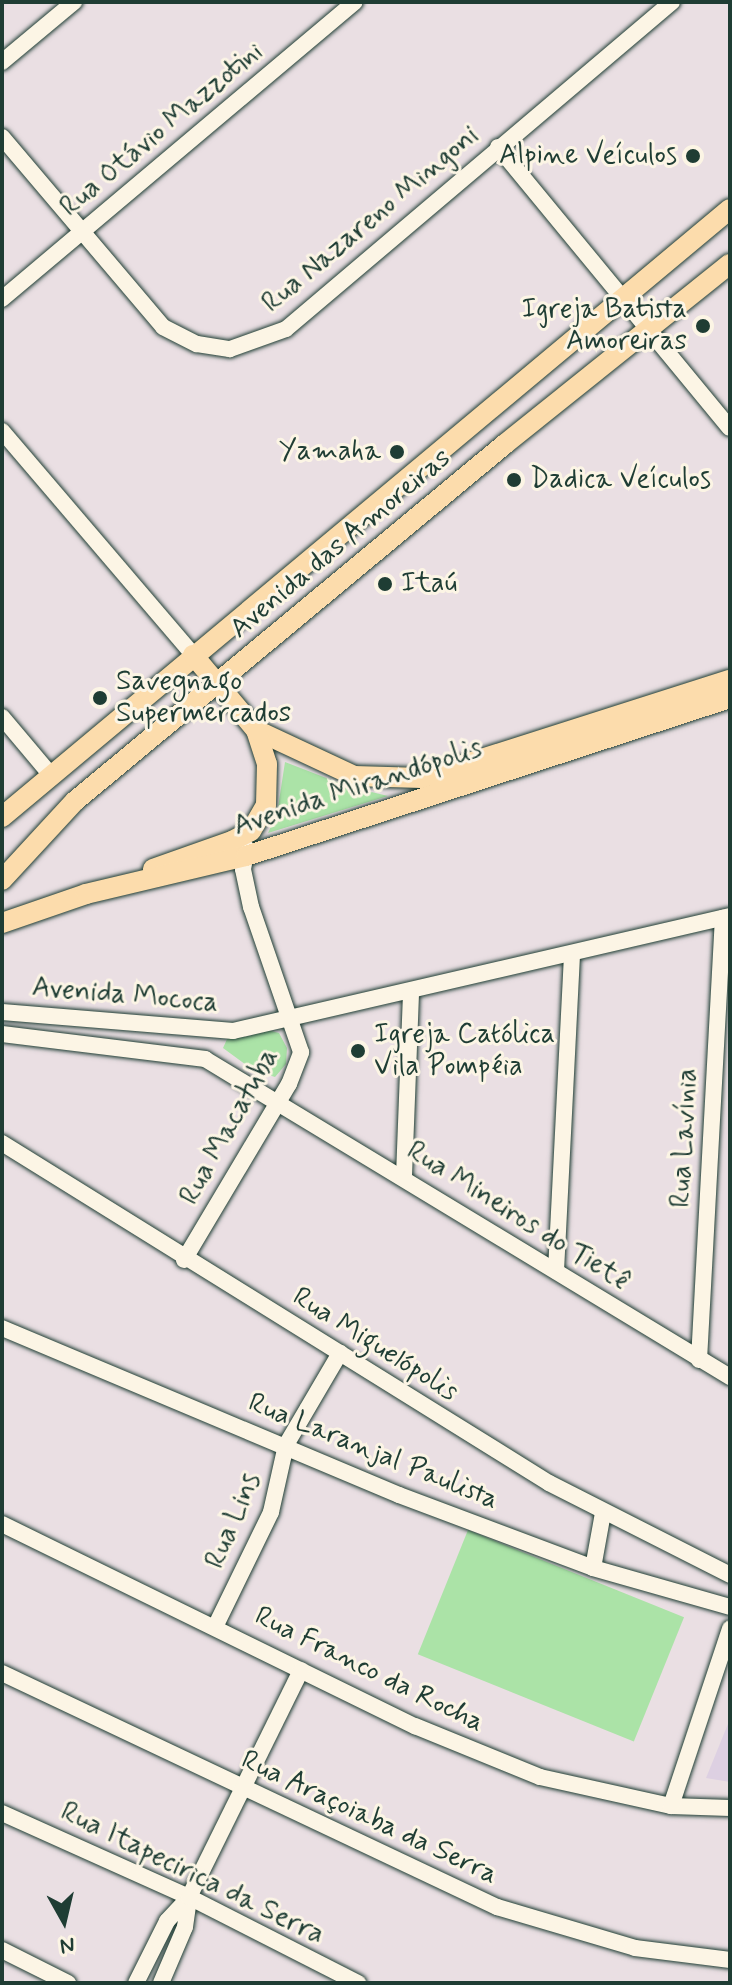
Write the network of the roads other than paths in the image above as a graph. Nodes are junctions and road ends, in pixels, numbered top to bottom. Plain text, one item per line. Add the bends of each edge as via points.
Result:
1 (74, 2) edge
2 (355, 2) edge
3 (672, 2) edge
4 (2, 62) edge
5 (2, 137) edge
6 (498, 147) junction
7 (730, 209) edge
8 (81, 232) junction
9 (730, 264) edge
10 (622, 294) junction
11 (2, 299) edge
12 (652, 328) junction
13 (730, 428) edge
14 (2, 431) edge
15 (193, 655) junction
16 (730, 680) edge
17 (218, 686) junction
18 (730, 698) edge
19 (2, 717) edge
20 (256, 730) junction
21 (50, 774) junction
22 (2, 817) edge
23 (251, 831) junction
24 (246, 856) junction
25 (2, 880) edge
26 (86, 894) junction
27 (726, 917) edge
28 (2, 923) edge
29 (572, 953) junction
30 (411, 991) junction
31 (2, 1012) edge
32 (291, 1021) junction
33 (211, 1032) junction
34 (2, 1034) edge
35 (205, 1059) junction
36 (278, 1100) junction
37 (2, 1143) edge
38 (404, 1176) junction
39 (184, 1260) junction
40 (556, 1271) junction
41 (2, 1328) edge
42 (340, 1353) junction
43 (699, 1360) junction
44 (730, 1377) edge
45 (286, 1445) junction
46 (603, 1513) junction
47 (2, 1524) edge
48 (593, 1568) junction
49 (730, 1575) edge
50 (730, 1607) edge
51 (216, 1625) junction
52 (730, 1629) edge
53 (301, 1670) junction
54 (2, 1673) edge
55 (241, 1786) junction
56 (671, 1806) junction
57 (730, 1808) edge
58 (2, 1813) edge
59 (189, 1897) junction
60 (2, 1950) edge
61 (730, 1960) edge
62 (68, 1983) edge
63 (136, 1983) edge
64 (161, 1983) edge
65 (358, 1983) edge

1 - 4 street
2 - 8 street, Rua Otávio Mazzotini
3 - 6 street, Rua Nazareno Mingoni
5 - 8 street, Rua Nazareno Mingoni
6 - 8 street, Rua Nazareno Mingoni via 286,329 230,349 197,344 163,327
6 - 10 street
7 - 10 main road, Avenida das Amoreiras
8 - 11 street, Rua Otávio Mazzotini
9 - 12 main road, Avenida das Amoreiras
10 - 12 street
10 - 15 main road, Avenida das Amoreiras
12 - 13 street
12 - 17 main road, Avenida das Amoreiras via 505,444
14 - 15 street
15 - 17 main road
15 - 21 main road, Avenida das Amoreiras
16 - 20 main road, Avenida Mirandópolis via 422,778 354,776
17 - 20 main road
17 - 25 main road, Avenida das Amoreiras via 75,801
18 - 24 main road, Avenida Mirandópolis
19 - 21 street
20 - 23 main road via 269,779 266,805
21 - 22 main road, Avenida das Amoreiras
23 - 24 street, Rua Macatuba
23 - 26 main road
24 - 26 main road, Avenida Mirandópolis
24 - 32 street, Rua Macatuba via 243,869 251,907
26 - 28 main road, Avenida Mirandópolis
27 - 29 street, Avenida Mococa
27 - 43 street, Rua Lavínia
29 - 30 street, Avenida Mococa
29 - 40 street
30 - 32 street, Avenida Mococa
30 - 38 street
31 - 33 street, Avenida Mococa
32 - 33 street, Avenida Mococa
32 - 36 street, Rua Macatuba via 301,1052
33 - 35 street
34 - 35 street, Avenida Mococa
35 - 36 street, Avenida Mococa
36 - 38 street, Rua Mineiros do Tietê
36 - 39 street, Rua Macatuba
37 - 39 street, Rua Miguelópolis
38 - 40 street, Rua Mineiros do Tietê
39 - 42 street, Rua Miguelópolis
40 - 43 street, Rua Mineiros do Tietê
41 - 45 street, Rua Laranjal Paulista
42 - 45 street, Rua Lins
42 - 46 street, Rua Miguelópolis
43 - 44 street, Rua Mineiros do Tietê
45 - 48 street, Rua Laranjal Paulista via 399,1495
45 - 51 street, Rua Lins via 271,1512
46 - 48 street
46 - 49 street, Rua Miguelópolis
47 - 51 street, Rua Franco da Rocha
48 - 50 street, Rua Laranjal Paulista
51 - 53 street, Rua Franco da Rocha
52 - 56 street
53 - 55 street
53 - 56 street, Rua Franco da Rocha via 415,1726 540,1777
54 - 55 street, Rua Araçoiaba da Serra
55 - 59 street
55 - 61 street, Rua Araçoiaba da Serra via 445,1885 535,1920 635,1948
56 - 57 street, Rua Franco da Rocha
58 - 59 street, Rua Itapecirica da Serra
59 - 63 street via 167,1921
59 - 64 street via 185,1927
59 - 65 street, Rua Itapecirica da Serra
60 - 62 street

